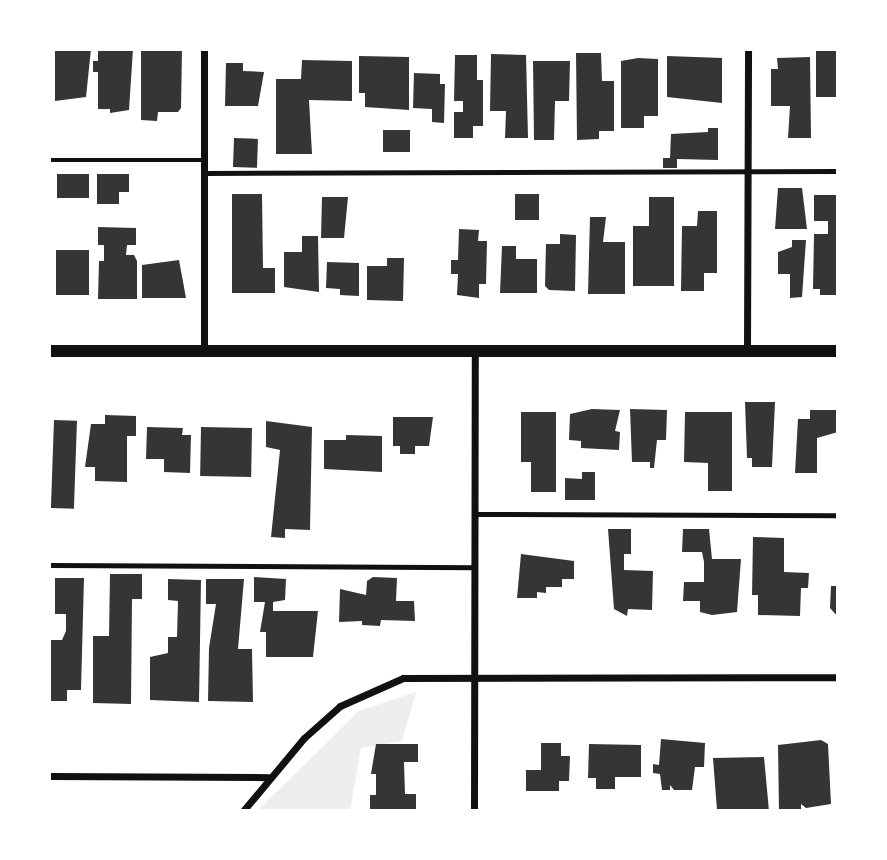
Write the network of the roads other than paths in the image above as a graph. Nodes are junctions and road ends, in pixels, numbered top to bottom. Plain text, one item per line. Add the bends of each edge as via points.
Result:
1 (204, 49) edge
2 (748, 49) edge
3 (49, 160) edge
4 (205, 160) junction
5 (748, 171) junction
6 (838, 171) edge
7 (204, 173) junction
8 (747, 350) junction
9 (49, 351) edge
10 (204, 351) junction
11 (475, 351) junction
12 (838, 351) edge
13 (475, 514) junction
14 (838, 515) edge
15 (49, 565) edge
16 (475, 568) junction
17 (474, 675) junction
18 (838, 677) edge
19 (49, 776) edge
20 (270, 777) junction
21 (243, 811) edge
22 (474, 811) edge

1 - 4 street
2 - 5 street
3 - 4 lane
4 - 7 street
5 - 6 lane
5 - 7 lane
5 - 8 street
7 - 10 street
8 - 11 main road
8 - 12 main road
9 - 10 main road
10 - 11 main road
11 - 13 street
13 - 14 lane
13 - 16 street
15 - 16 lane
16 - 17 street
17 - 18 street
17 - 20 street via 403,678 376,687 340,706
17 - 22 street
19 - 20 street
20 - 21 street

